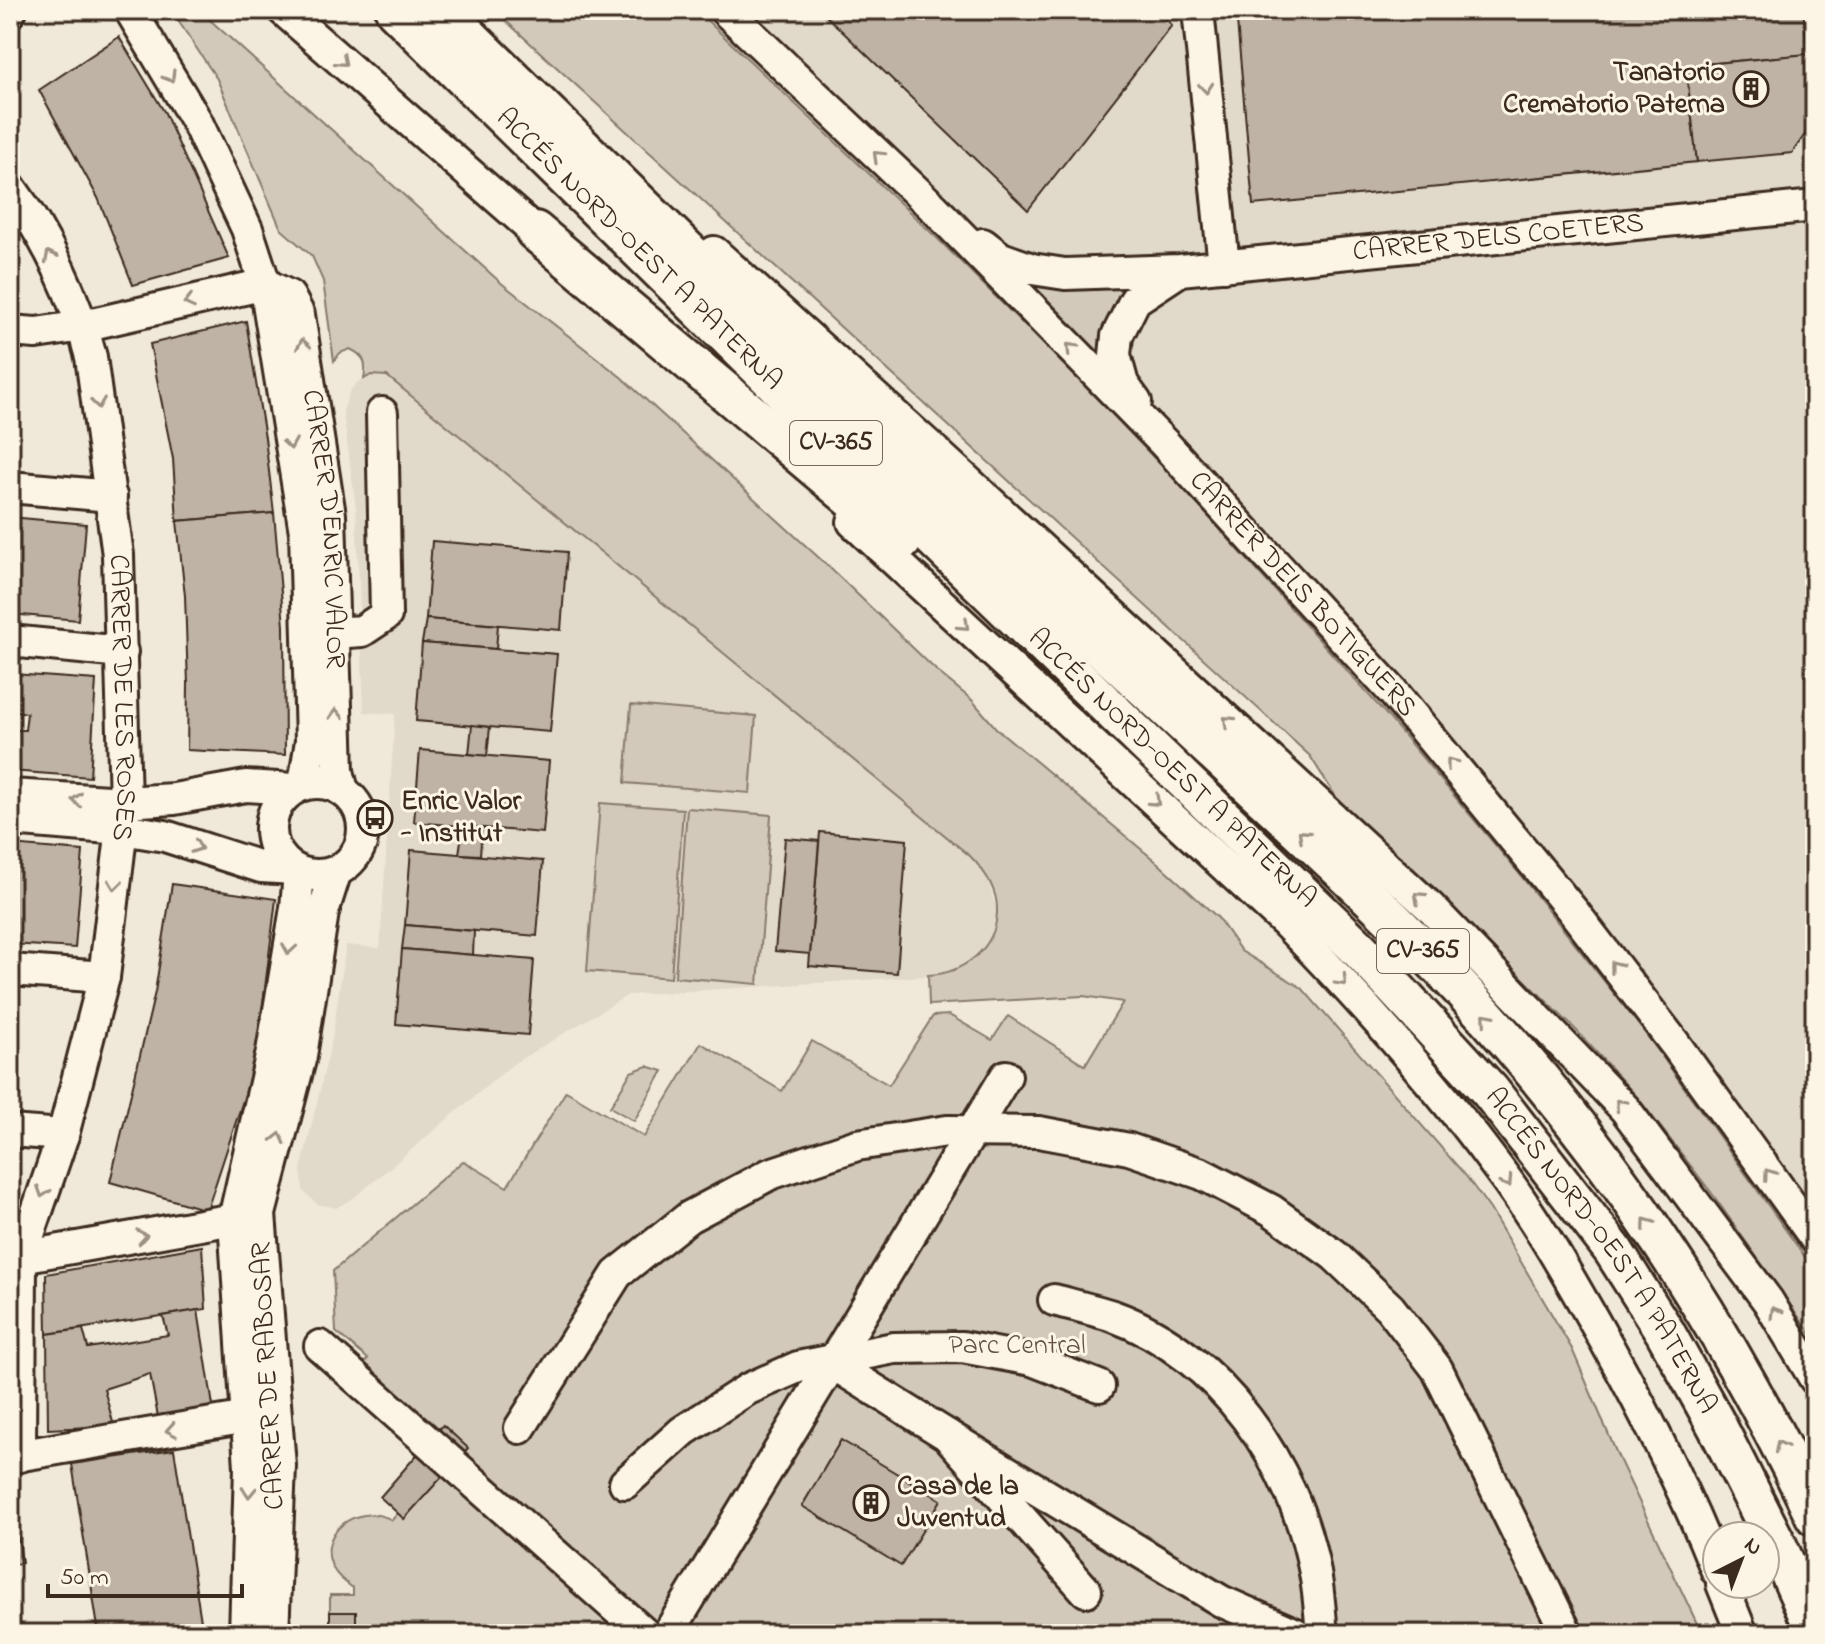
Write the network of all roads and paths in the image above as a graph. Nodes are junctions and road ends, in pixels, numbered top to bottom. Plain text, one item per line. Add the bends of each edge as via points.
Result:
1 (130, 10) edge
2 (283, 10) edge
3 (395, 10) edge
4 (444, 10) edge
5 (725, 10) edge
6 (1198, 10) edge
7 (10, 187) edge
8 (1815, 206) edge
9 (935, 209) junction
10 (535, 231) junction
11 (1224, 266) junction
12 (1180, 270) junction
13 (265, 284) junction
14 (83, 326) junction
15 (10, 331) edge
16 (382, 413) dead end
17 (1164, 443) junction
18 (919, 479) junction
19 (10, 487) edge
20 (111, 496) junction
21 (333, 633) junction
22 (10, 641) edge
23 (122, 652) junction
24 (299, 786) junction
25 (343, 791) junction
26 (10, 795) edge
27 (123, 815) junction
28 (10, 820) edge
29 (296, 870) junction
30 (336, 871) junction
31 (1279, 874) junction
32 (10, 970) edge
33 (104, 977) junction
34 (1006, 1076) dead end
35 (10, 1131) edge
36 (972, 1131) junction
37 (63, 1135) junction
38 (247, 1216) junction
39 (1815, 1238) edge
40 (15, 1259) edge
41 (1054, 1300) dead end
42 (320, 1346) dead end
43 (830, 1362) junction
44 (1815, 1379) edge
45 (1099, 1386) dead end
46 (248, 1417) junction
47 (520, 1428) dead end
48 (947, 1435) junction
49 (15, 1457) edge
50 (625, 1483) dead end
51 (1815, 1516) edge
52 (1701, 1531) edge
53 (1086, 1591) dead end
54 (1728, 1600) edge
55 (1815, 1630) edge
56 (245, 1634) edge
57 (273, 1634) edge
58 (645, 1634) edge
59 (668, 1634) edge
60 (1296, 1634) edge
61 (1322, 1634) edge
62 (1567, 1634) edge
63 (1742, 1634) edge

1 -> 13 street, CARRER D'ENRIC VALOR via 197,122 247,229
2 -> 10 street
3 - 18 main road, ACCÉS NORD-OEST A PATERNA / CV-365
3 - 31 main road, ACCÉS NORD-OEST A PATERNA / CV-365
4 - 18 main road
44 -> 4 street via 1768,1301 1625,1109 1430,907
9 -> 5 street, CARRER DELS BOTIGUERS
6 -> 11 street
14 -> 7 street, CARRER DE LES ROSES via 26,208
8 - 11 street, CARRER DELS COETERS
9 - 12 street, CARRER DELS COETERS via 1001,258 1032,269 1065,274
17 -> 9 street, CARRER DELS BOTIGUERS
10 - 31 main road via 882,523
10 -> 52 street via 1286,923 1353,993 1498,1168 1565,1270 1632,1386
11 - 12 street, CARRER DELS COETERS
12 - 17 street, CARRER DELS COETERS via 1135,300 1117,336 1115,355 1123,384
13 -> 14 street
21 -> 13 street, CARRER D'ENRIC VALOR via 330,515 299,315 289,296
13 -> 24 street, CARRER D'ENRIC VALOR via 305,532 311,741
14 - 15 street
14 -> 20 street, CARRER DE LES ROSES
16 - 21 street via 386,615 362,631
39 -> 17 street, CARRER DELS BOTIGUERS via 1573,911 1393,692
51 -> 18 main road, ACCÉS NORD-OEST A PATERNA / CV-365 via 1760,1408 1661,1244 1536,1075 1386,912
19 - 20 street
20 - 23 street, CARRER DE LES ROSES
25 -> 21 street, CARRER D'ENRIC VALOR
22 - 23 street
23 - 27 street, CARRER DE LES ROSES
24 - 25 street via 318,782
24 - 27 street via 246,786
24 - 29 street via 275,808 271,835 283,860
25 - 30 street via 360,813 362,840 357,853
27 -> 26 street
27 - 28 street
27 -> 29 street via 165,836 261,867
27 -> 33 street, CARRER DE LES ROSES
29 - 30 street via 312,875
29 -> 38 street via 296,908
38 -> 30 street via 301,1056 323,912
31 - 55 main road, ACCÉS NORD-OEST A PATERNA / CV-365 via 1360,950 1472,1070 1613,1250 1717,1426
32 - 33 street
33 - 37 street, CARRER DE LES ROSES
34 - 36 street
35 - 37 street
36 - 43 street
36 - 47 street via 857,1145 770,1174 689,1217 617,1274
36 - 62 street via 1039,1132 1129,1149 1202,1174 1271,1210 1334,1255 1390,1308 1437,1369
37 -> 40 street, CARRER DE LES ROSES
40 -> 38 street
38 - 46 street, CARRER DE RABOSAR
38 - 57 street, CARRER DE RABOSAR via 280,1466
40 - 49 street, CARRER DE LES ROSES
41 - 61 street via 1115,1317 1149,1334 1181,1353 1236,1406 1292,1497 1315,1573
42 - 58 street
43 - 45 street via 894,1348 962,1347 1032,1360
43 - 48 street
43 - 50 street via 798,1367 748,1389 683,1431
43 - 59 street
46 -> 49 street
46 -> 56 street, CARRER DE RABOSAR
48 - 53 street
48 - 60 street via 1221,1601
54 - 63 street

